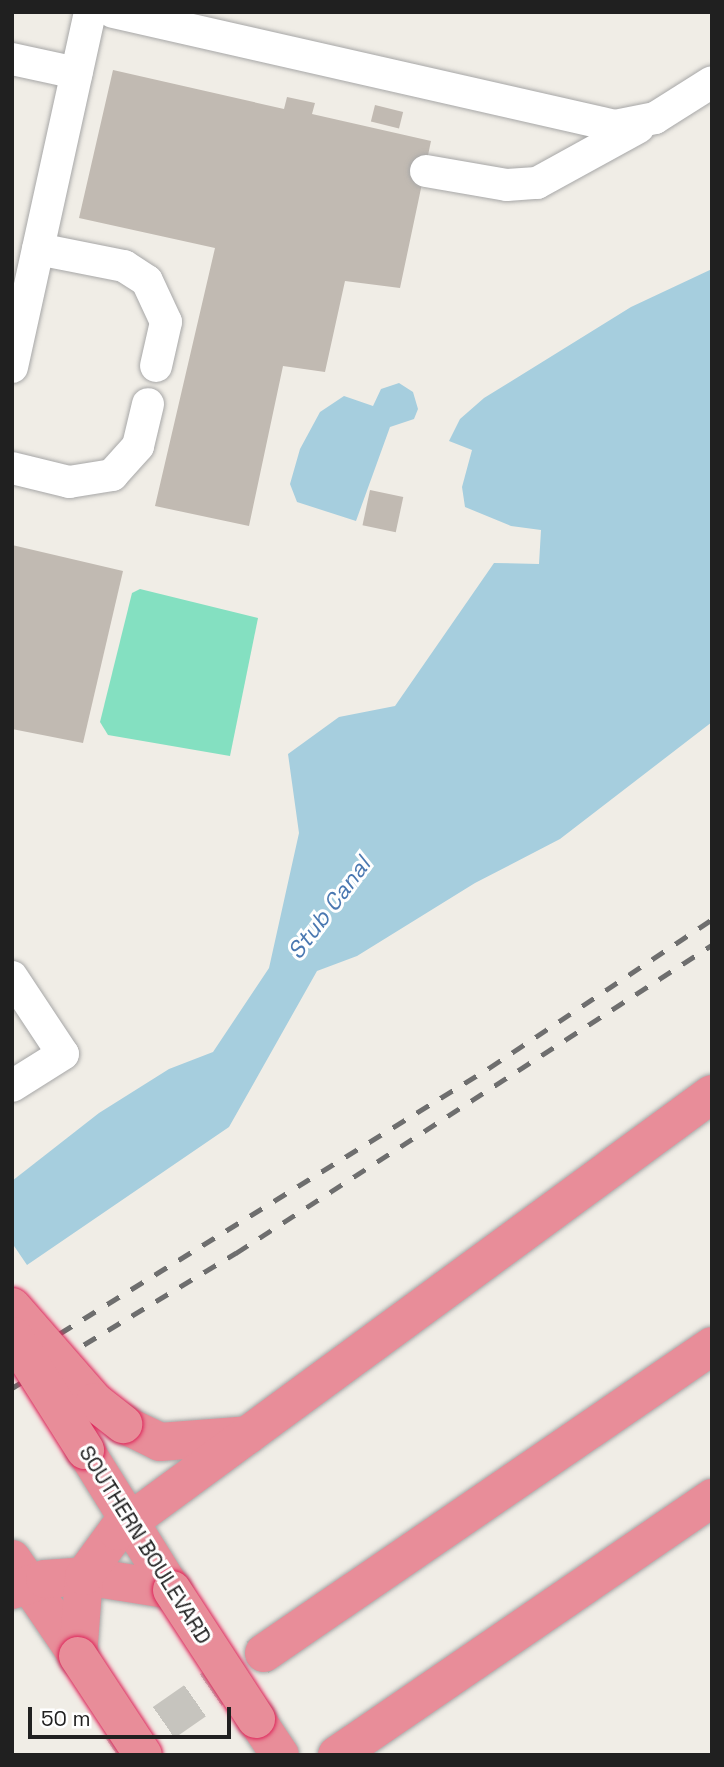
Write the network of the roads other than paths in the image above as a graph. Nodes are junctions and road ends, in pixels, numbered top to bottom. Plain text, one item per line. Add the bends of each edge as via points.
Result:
1 (90, 12) edge
2 (113, 12) edge
3 (12, 59) edge
4 (76, 74) junction
5 (712, 82) edge
6 (655, 118) junction
7 (426, 171) dead end
8 (38, 249) junction
9 (13, 358) edge
10 (156, 366) dead end
11 (148, 404) dead end
12 (12, 468) edge
13 (12, 977) edge
14 (12, 1086) edge
15 (712, 1094) edge
16 (12, 1307) edge
17 (12, 1334) edge
18 (712, 1346) edge
19 (253, 1434) junction
20 (712, 1498) edge
21 (129, 1521) junction
22 (84, 1576) junction
23 (18, 1577) edge
24 (172, 1590) junction
25 (264, 1653) tunnel mouth
26 (78, 1656) junction
27 (143, 1755) edge
28 (280, 1755) edge
29 (337, 1755) edge

1 - 4 lane
2 - 6 lane via 615,126
3 - 4 lane
4 - 8 lane
5 - 6 lane
6 - 7 lane via 537,183 507,185
8 - 9 lane
8 - 10 lane via 124,266 147,281 166,322
11 - 12 lane via 138,446 112,475 69,482
13 - 14 lane via 63,1054
15 - 19 highway
16 - 19 highway, bridge via 94,1402 123,1424 160,1442
17 - 21 highway, SOUTHERN BOULEVARD, bridge
18 - 25 highway
19 - 21 highway
20 - 29 highway
21 - 22 highway via 105,1542
21 - 24 highway, SOUTHERN BOULEVARD
22 - 23 highway
22 - 24 highway
22 - 26 highway
23 - 26 highway
24 - 28 highway, SOUTHERN BOULEVARD, bridge
26 - 27 highway, bridge

